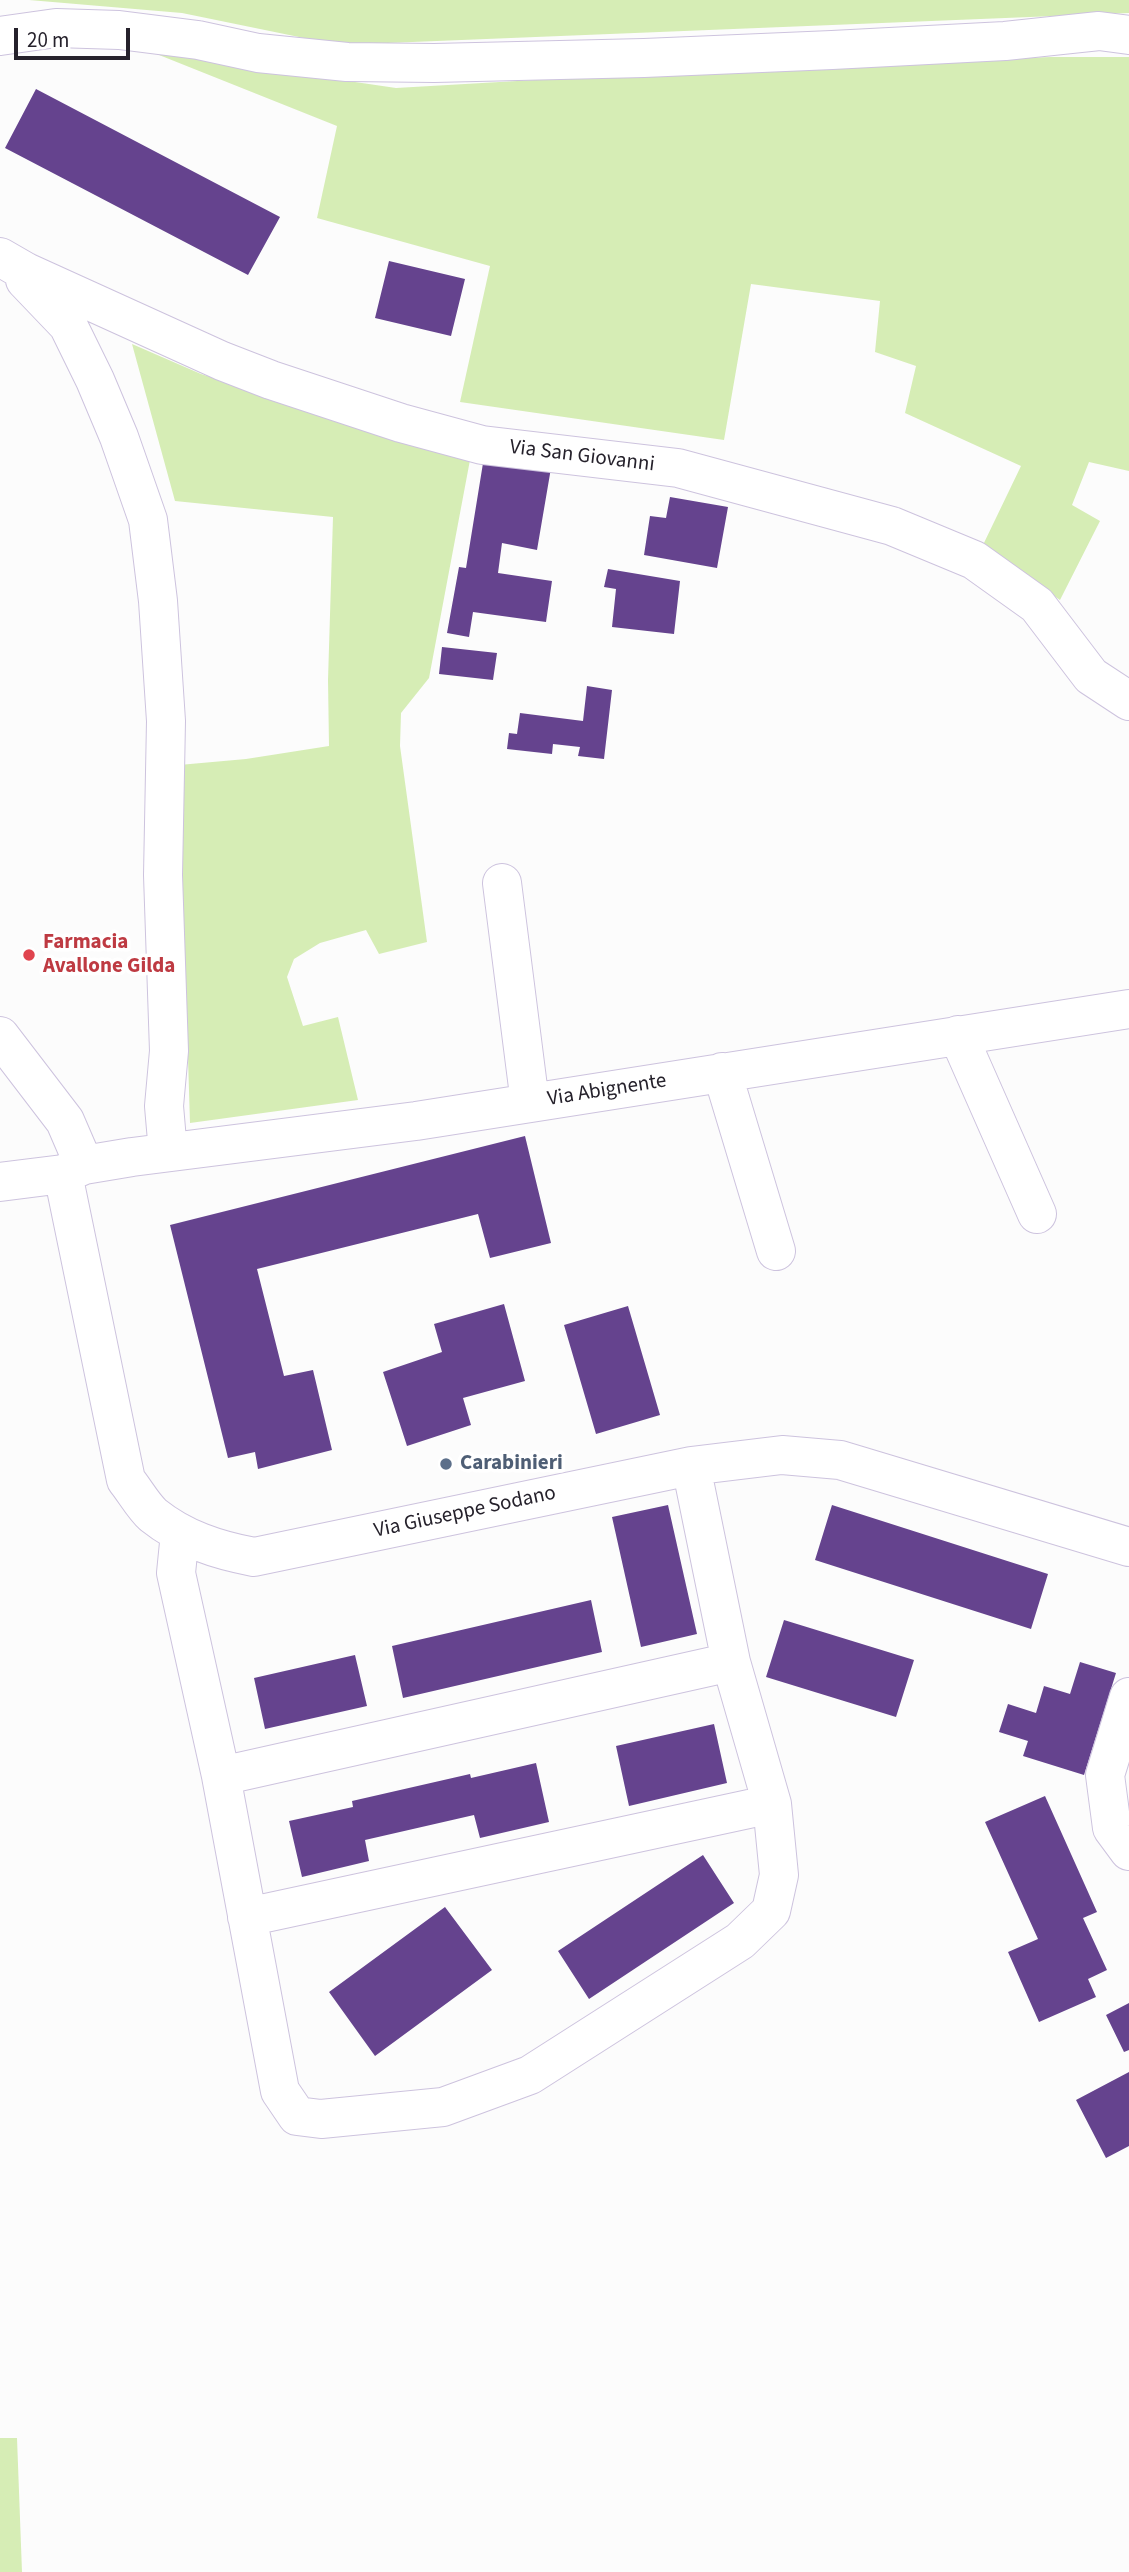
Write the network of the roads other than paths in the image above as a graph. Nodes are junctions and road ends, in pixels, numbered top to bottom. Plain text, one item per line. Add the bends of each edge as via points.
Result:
1 (1129, 35) edge
2 (0, 36) edge
3 (3, 259) edge
4 (1129, 701) edge
5 (502, 883) dead end
6 (1129, 1009) edge
7 (958, 1035) junction
8 (0, 1036) edge
9 (722, 1072) junction
10 (530, 1103) junction
11 (168, 1152) junction
12 (73, 1170) junction
13 (0, 1182) edge
14 (1037, 1214) dead end
15 (776, 1251) dead end
16 (691, 1466) junction
17 (180, 1533) junction
18 (1129, 1547) edge
19 (732, 1662) junction
20 (1129, 1697) edge
21 (221, 1776) junction
22 (772, 1804) junction
23 (1129, 1851) edge
24 (247, 1917) junction

1 - 2 street via 1099,31 832,50 434,63 347,62 270,54 119,30 56,28
3 - 4 street, Via San Giovanni via 222,360 401,423 482,444 678,468 892,526 974,560 1037,605 1091,676
3 - 11 street via 68,324 120,437 148,520 166,721 163,875 169,1051 164,1106
5 - 10 street
6 - 7 street, Via Abignente
7 - 9 street, Via Abignente
7 - 14 street
8 - 12 street, Via Giuseppe Sodano via 65,1121
9 - 10 street, Via Abignente
9 - 15 street
10 - 11 street, Via Abignente
11 - 12 street, Via Abignente
12 - 13 street, Via Abignente
12 - 17 street, Via Giuseppe Sodano via 126,1480 151,1513
16 - 17 street, Via Giuseppe Sodano via 254,1557 217,1550
16 - 18 street, Via Giuseppe Sodano via 782,1454 840,1460
16 - 19 street
17 - 21 street via 176,1573
19 - 21 street
19 - 22 street
20 - 23 street via 1105,1775 1112,1828
21 - 24 street
22 - 24 street
22 - 24 street via 779,1875 774,1899 771,1911 740,1941 530,2076 443,2107 321,2119 296,2116 280,2091

